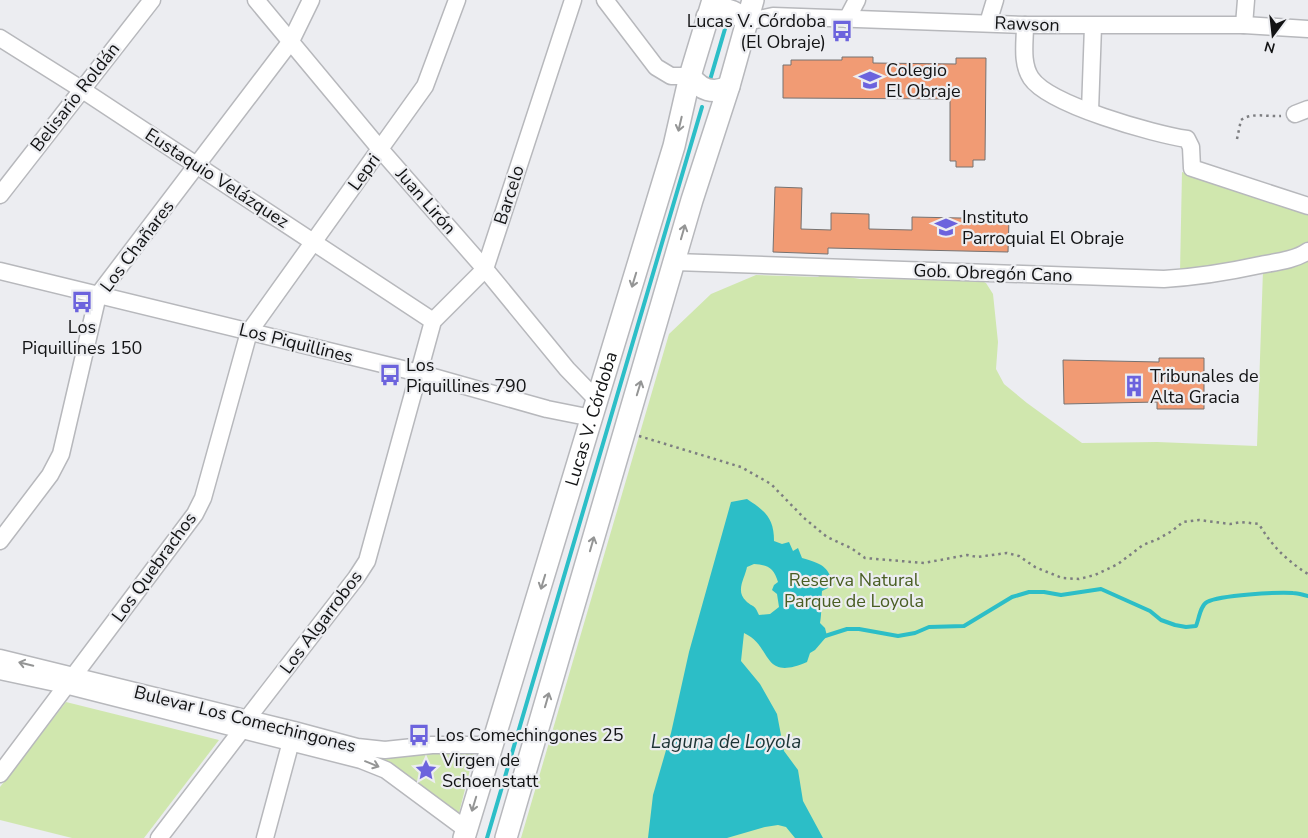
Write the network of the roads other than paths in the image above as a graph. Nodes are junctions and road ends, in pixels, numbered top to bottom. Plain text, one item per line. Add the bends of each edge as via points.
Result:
1 (152, 0) edge
2 (256, 0) edge
3 (311, 0) edge
4 (457, 0) edge
5 (573, 0) edge
6 (605, 0) edge
7 (753, 0) edge
8 (857, 0) edge
9 (995, 0) edge
10 (1246, 0) edge
11 (710, 8) edge
12 (848, 19) junction
13 (747, 22) junction
14 (988, 23) junction
15 (1025, 25) junction
16 (1093, 26) junction
17 (1244, 26) junction
18 (1308, 29) edge
19 (0, 38) edge
20 (291, 41) junction
21 (690, 76) junction
22 (729, 86) junction
23 (81, 89) junction
24 (1090, 111) junction
25 (380, 148) junction
26 (198, 166) junction
27 (0, 195) edge
28 (1308, 206) edge
29 (314, 242) junction
30 (1308, 251) edge
31 (675, 262) junction
32 (485, 269) junction
33 (0, 271) edge
34 (98, 295) junction
35 (433, 322) junction
36 (249, 332) junction
37 (419, 373) junction
38 (595, 409) junction
39 (0, 541) edge
40 (0, 658) edge
41 (0, 671) edge
42 (70, 681) junction
43 (244, 725) junction
44 (292, 737) junction
45 (493, 745) junction
46 (0, 774) edge
47 (464, 835) edge
48 (159, 838) edge
49 (265, 838) edge
50 (506, 838) edge

1 - 23 street, Belisario Roldán
2 - 20 street, Juan Lirón
3 - 20 street, Los Chañares
4 - 25 street, Lepri via 425,86
5 - 32 street, Barcelo
6 - 21 street via 656,67 671,76
7 - 13 main road, Lucas V. Córdoba
8 - 12 street
9 - 14 street
10 - 17 street
11 - 13 main road via 734,11
11 - 21 main road, Lucas V. Córdoba
12 - 13 street, Rawson via 773,16
12 - 14 street, Rawson
13 - 22 main road, Lucas V. Córdoba
14 - 15 street, Rawson
15 - 16 street, Rawson
15 - 24 street via 1026,68 1032,78 1049,93
16 - 17 street, Rawson
16 - 24 street
17 - 18 street, Rawson
19 - 23 street, Eustaquio Velázquez
20 - 25 street, Juan Lirón
20 - 26 street, Los Chañares
21 - 22 main road via 706,90 718,91
21 -> 38 main road, Lucas V. Córdoba via 674,146
31 -> 22 main road, Lucas V. Córdoba
23 - 26 street, Eustaquio Velázquez
23 - 27 street, Belisario Roldán
24 - 28 street via 1165,135 1188,138 1192,168
25 - 29 street, Lepri
25 - 32 street, Juan Lirón
26 - 29 street, Eustaquio Velázquez
26 - 34 street, Los Chañares
29 - 35 street, Eustaquio Velázquez
29 - 36 street, Lepri
30 - 31 street, Gob. Obregón Cano via 1296,258 1260,265 1164,279
50 -> 31 main road, Lucas V. Córdoba
32 - 35 street, Barcelo
32 - 38 street, Juan Lirón via 568,369
33 - 34 street, Los Piquillines
34 - 36 street, Los Piquillines
34 - 39 street, Los Chañares via 61,454
35 - 37 street, Barcelo
36 - 37 street, Los Piquillines
36 - 42 street, Los Quebrachos via 203,498 195,514
37 - 38 street, Los Piquillines via 547,409
37 - 43 street, Los Algarrobos via 366,561
38 -> 45 main road, Lucas V. Córdoba
42 -> 40 street, Bulevar Los Comechingones
41 - 42 street, Bulevar Los Comechingones
42 - 43 street, Bulevar Los Comechingones
42 - 46 street, Los Quebrachos
43 - 44 street, Bulevar Los Comechingones
43 - 48 street, Los Algarrobos
44 - 45 street, Bulevar Los Comechingones via 371,750
44 -> 47 street, Bulevar Los Comechingones via 386,770
44 - 49 street
45 -> 47 main road, Lucas V. Córdoba

